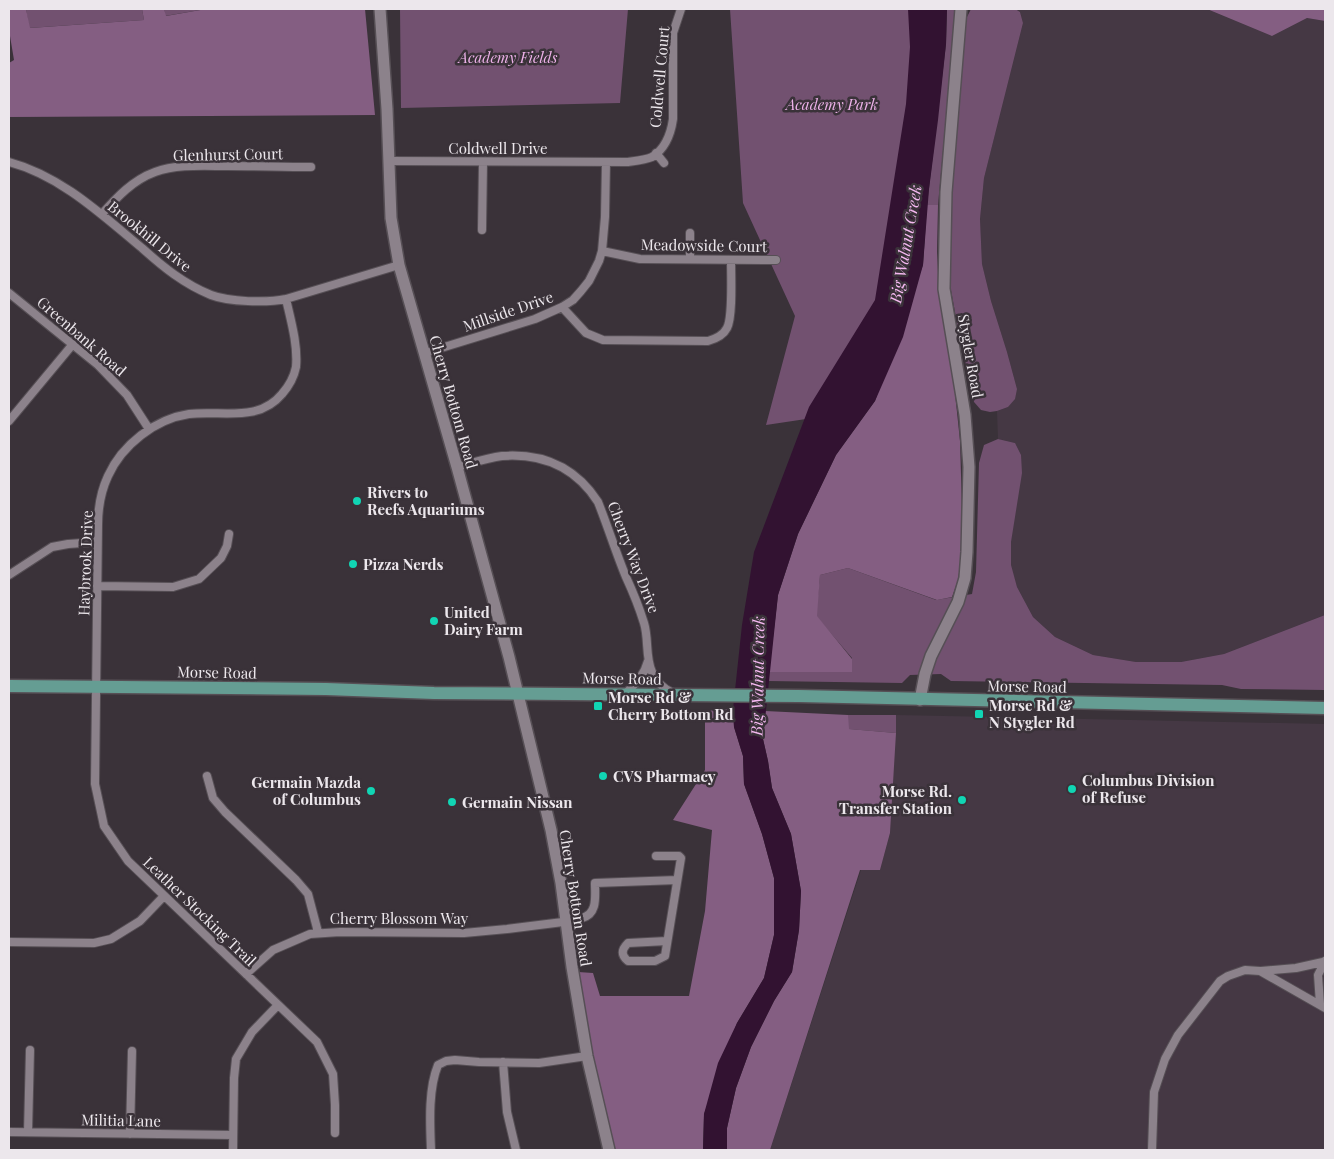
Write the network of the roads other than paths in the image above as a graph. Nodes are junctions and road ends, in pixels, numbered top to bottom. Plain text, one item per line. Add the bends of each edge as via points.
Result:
1 (380, 9) edge
2 (682, 9) edge
3 (961, 9) edge
4 (656, 153) junction
5 (389, 161) junction
6 (9, 162) edge
7 (483, 162) junction
8 (606, 162) junction
9 (664, 163) dead end
10 (311, 167) dead end
11 (102, 214) junction
12 (482, 230) dead end
13 (690, 233) dead end
14 (602, 251) junction
15 (690, 259) junction
16 (731, 260) junction
17 (776, 260) dead end
18 (399, 265) junction
19 (9, 292) edge
20 (286, 300) junction
21 (562, 307) junction
22 (72, 344) junction
23 (425, 353) junction
24 (9, 421) edge
25 (149, 430) junction
26 (457, 467) junction
27 (229, 534) dead end
28 (97, 542) junction
29 (9, 575) edge
30 (97, 586) junction
31 (648, 661) junction
32 (9, 686) edge
33 (96, 687) junction
34 (517, 693) junction
35 (625, 694) junction
36 (677, 695) junction
37 (920, 700) junction
38 (1325, 708) edge
39 (207, 776) dead end
40 (656, 856) dead end
41 (677, 880) junction
42 (164, 896) junction
43 (565, 920) junction
44 (318, 932) junction
45 (667, 941) junction
46 (9, 942) edge
47 (1324, 962) edge
48 (1260, 971) junction
49 (246, 974) junction
50 (278, 1005) junction
51 (1323, 1006) edge
52 (30, 1050) dead end
53 (132, 1051) dead end
54 (587, 1056) junction
55 (503, 1062) junction
56 (9, 1132) edge
57 (28, 1132) junction
58 (335, 1133) dead end
59 (130, 1134) junction
60 (233, 1135) junction
61 (233, 1150) edge
62 (431, 1150) edge
63 (516, 1150) edge
64 (609, 1150) edge
65 (1152, 1150) edge

1 - 5 main road, Cherry Bottom Road
2 - 4 street, Coldwell Court via 674,33 671,131
3 - 37 main road, Stygler Road via 946,192 944,289 966,415 969,467 967,552 958,602 931,656
4 - 8 street via 628,162
4 - 9 street
5 - 7 street, Coldwell Drive
5 - 18 main road, Cherry Bottom Road via 391,218
6 - 11 street, Brookhill Drive via 53,180
7 - 8 street, Coldwell Drive
7 - 12 street
8 - 14 street, Millside Drive
10 - 11 street, Glenhurst Court via 170,168 134,183
11 - 20 street, Brookhill Drive via 168,271 213,296 244,301
13 - 15 street
14 - 15 street, Meadowside Court via 640,259
14 - 21 street, Millside Drive via 589,281 573,300
15 - 16 street, Meadowside Court
16 - 17 street, Meadowside Court
16 - 21 street via 727,329 708,341 603,340 586,333
18 - 20 street, Brookhill Drive
18 - 23 main road, Cherry Bottom Road
19 - 22 street, Greenbank Road
20 - 25 street, Haybrook Drive via 296,349 296,368 290,385 280,397 266,407 248,413 191,414 168,420
21 - 23 street, Millside Drive
22 - 24 street
22 - 25 street, Greenbank Road via 128,395
23 - 26 main road, Cherry Bottom Road
25 - 28 street, Haybrook Drive via 127,447 107,477 101,498
26 - 31 street, Cherry Way Drive via 502,456 536,458 563,467 592,492 636,598 645,626
26 - 34 main road, Cherry Bottom Road
27 - 30 street via 221,558 199,580 173,587
28 - 29 street via 52,547
28 - 30 street, Haybrook Drive
30 - 33 street, Haybrook Drive
31 - 35 street via 641,678
31 - 36 street, Cherry Way Drive via 660,686
32 - 33 main road, Morse Road
33 - 34 main road, Morse Road
33 - 42 street, Leather Stocking Trail via 95,784 104,826 128,861
34 - 35 main road, Morse Road
34 - 43 main road, Cherry Bottom Road via 551,830
35 - 36 main road, Morse Road
36 - 37 main road, Morse Road
37 - 38 main road, Morse Road
39 - 44 street via 213,798 308,894
40 - 41 street via 681,858
41 - 43 street, Cherry Blossom Way via 595,883 594,909 583,918
41 - 45 street
42 - 46 street via 140,921 111,938 94,943
42 - 49 street, Leather Stocking Trail
43 - 44 street, Cherry Blossom Way via 507,930 464,933
43 - 54 main road, Cherry Bottom Road
44 - 49 street, Cherry Blossom Way via 273,950
45 - 45 street via 665,956 655,961 628,961 622,953 628,943
47 - 48 street
47 - 51 street via 1318,975
48 - 51 street
48 - 65 street via 1245,970 1220,981 1178,1035 1165,1059 1154,1092
49 - 50 street, Leather Stocking Trail
50 - 58 street, Leather Stocking Trail via 317,1042 334,1074
50 - 60 street via 252,1032 236,1059
52 - 57 street
53 - 59 street
54 - 55 street via 539,1063
54 - 64 main road, Cherry Bottom Road
55 - 62 street via 455,1060 438,1065 431,1097
55 - 63 street via 507,1112
56 - 57 street, Militia Lane
57 - 59 street, Militia Lane
59 - 60 street, Militia Lane
60 - 61 street

